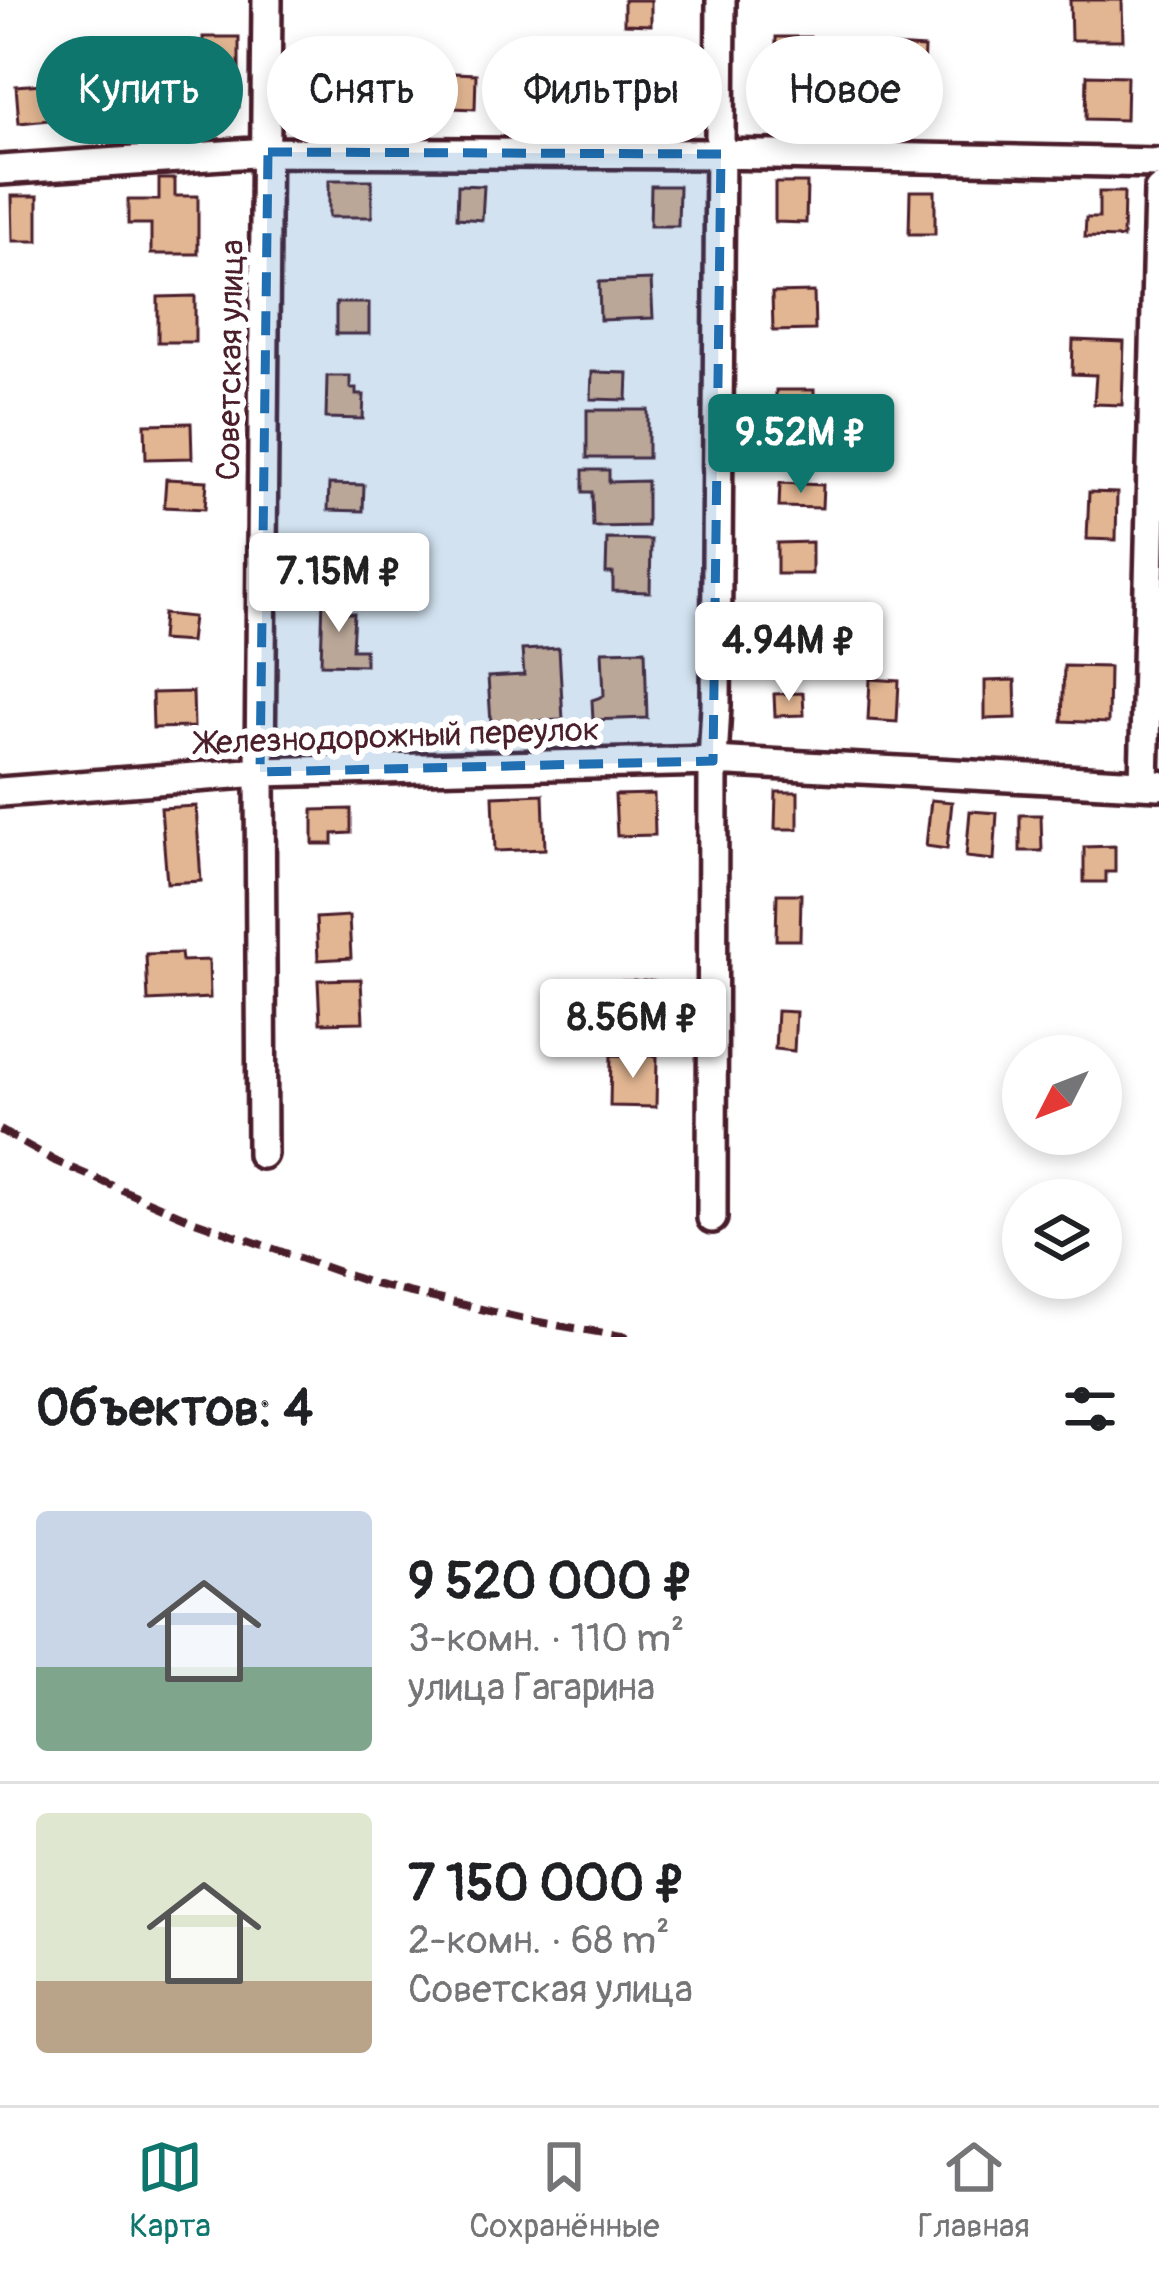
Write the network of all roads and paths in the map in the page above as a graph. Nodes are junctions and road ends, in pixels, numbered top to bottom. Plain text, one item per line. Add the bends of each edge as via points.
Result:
1 (267, 0) edge
2 (721, 0) edge
3 (268, 152) junction
4 (721, 154) junction
5 (1159, 163) edge
6 (0, 170) edge
7 (1159, 190) edge
8 (712, 761) junction
9 (260, 772) junction
10 (1151, 784) edge
11 (0, 793) edge
12 (262, 1154) dead end
13 (712, 1218) dead end

1 - 3 street, Советская улица
2 - 4 street
3 - 4 street
3 - 6 street
3 - 9 street, Советская улица
4 - 5 street
4 - 8 street
7 - 10 street
8 - 9 street, Железнодорожный переулок
8 - 10 street, Железнодорожный переулок
8 - 13 street
9 - 11 street, Железнодорожный переулок
9 - 12 street, Советская улица

